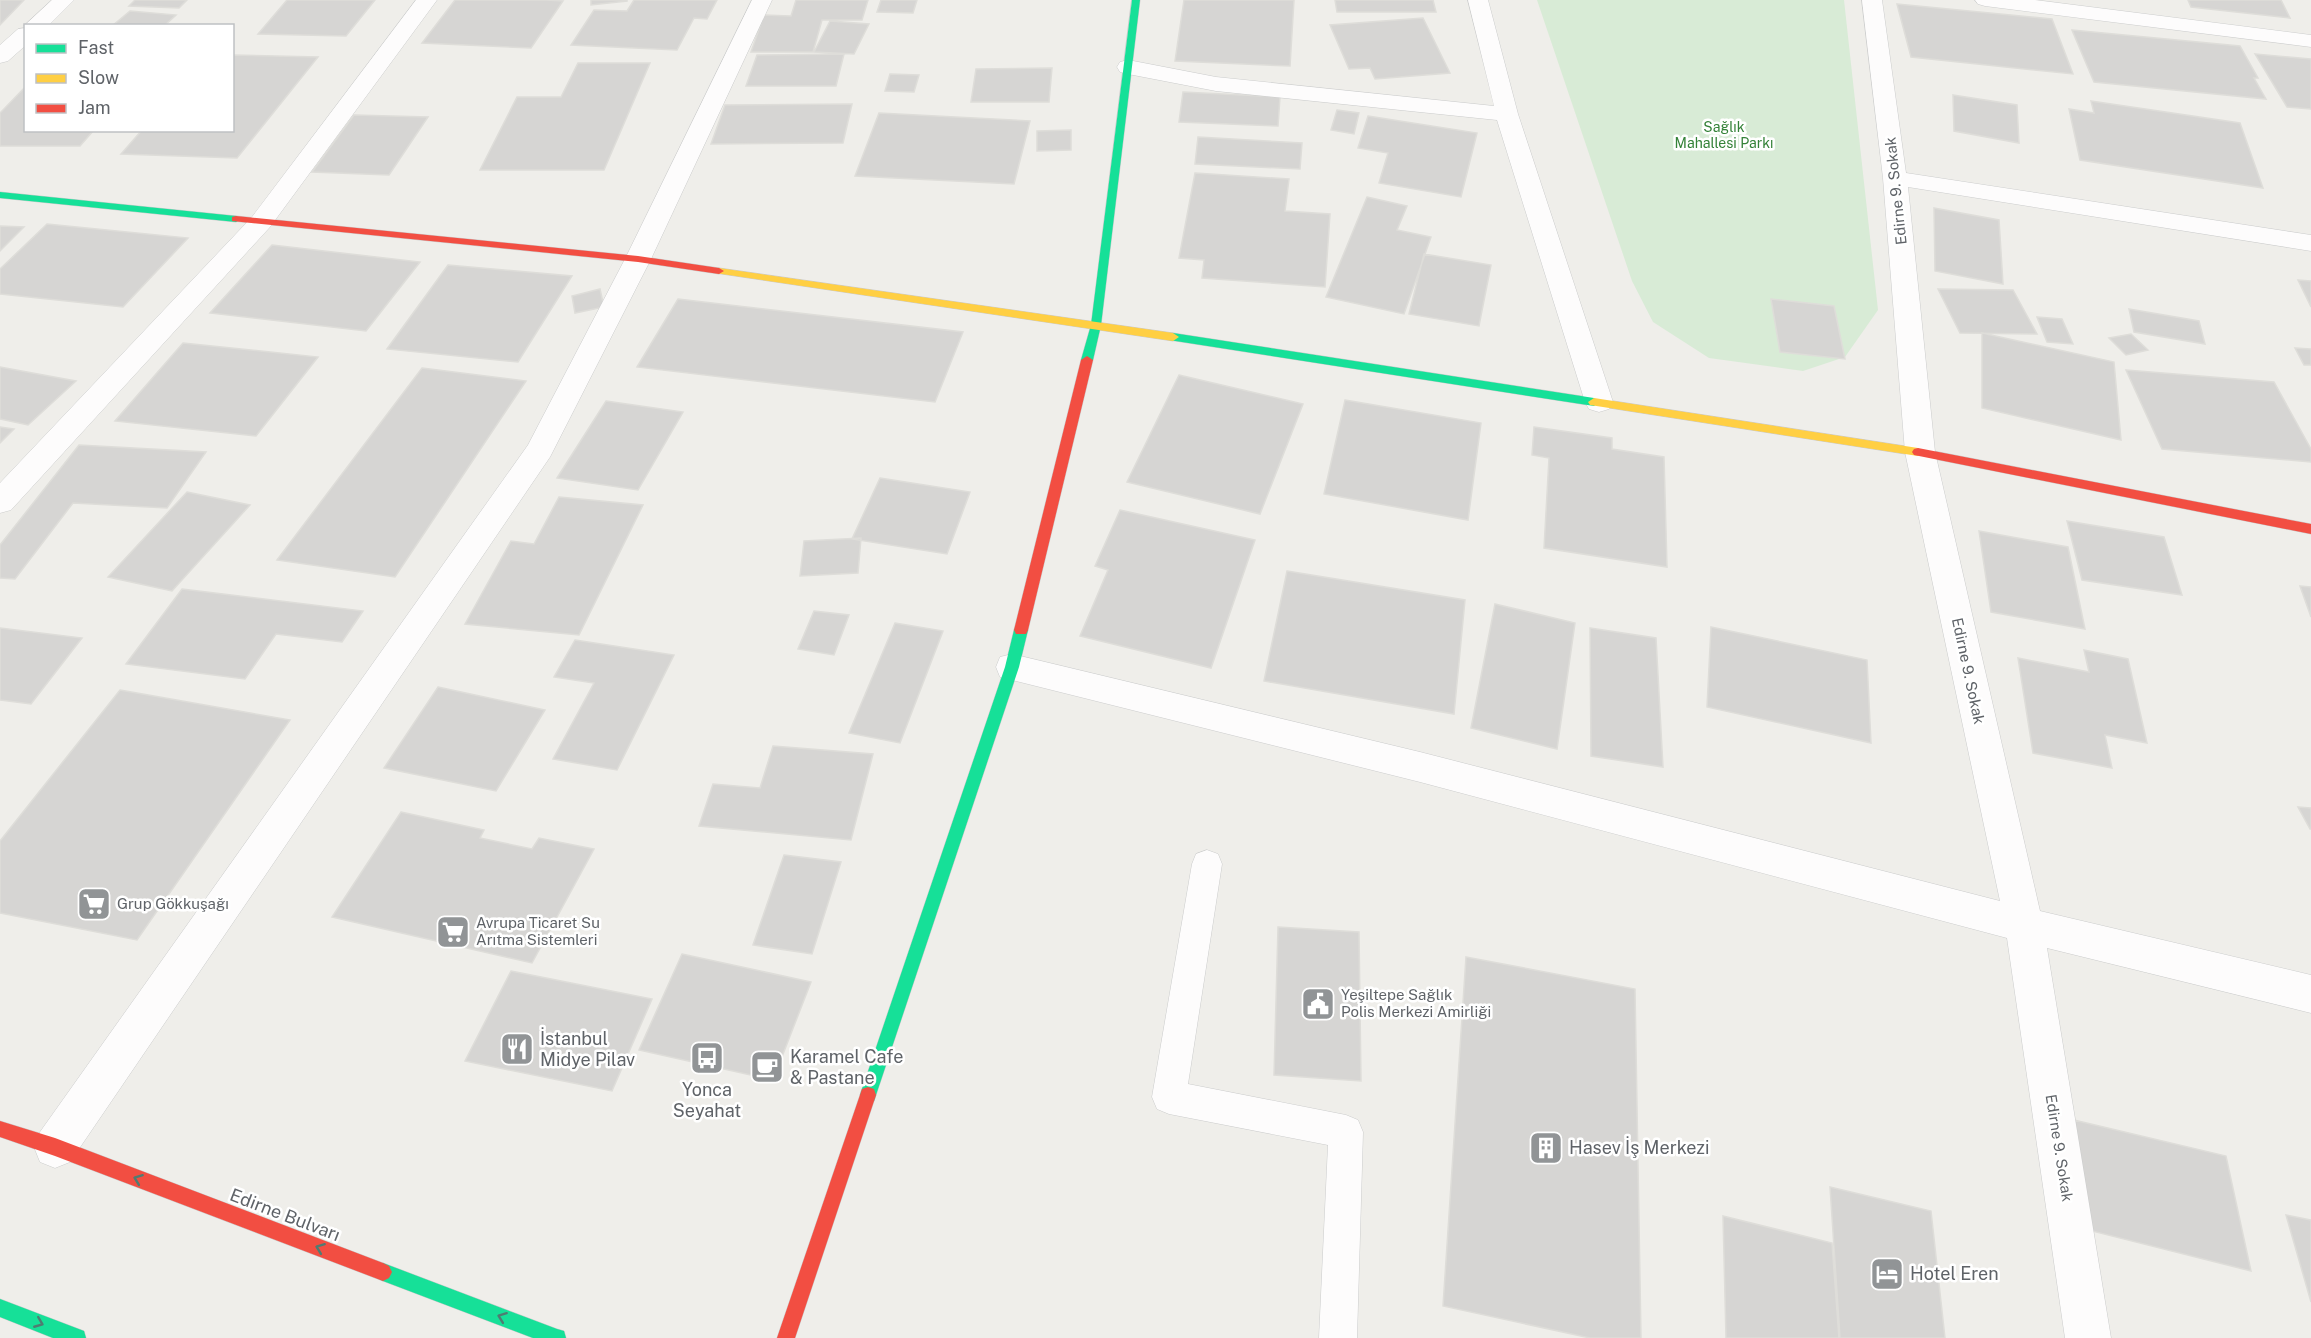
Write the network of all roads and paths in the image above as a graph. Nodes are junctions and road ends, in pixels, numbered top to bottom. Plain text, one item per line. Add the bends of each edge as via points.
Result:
1 (64, 0) edge
2 (427, 0) edge
3 (762, 0) edge
4 (1136, 0) edge
5 (1478, 0) edge
6 (1872, 0) edge
7 (1985, 0) edge
8 (37, 24) edge
9 (24, 35) edge
10 (2311, 41) edge
11 (0, 56) edge
12 (1128, 67) junction
13 (1507, 114) junction
14 (1895, 178) junction
15 (0, 195) edge
16 (261, 222) junction
17 (2311, 243) edge
18 (638, 259) junction
19 (1096, 325) junction
20 (1599, 402) junction
21 (1920, 452) junction
22 (0, 502) edge
23 (2311, 529) edge
24 (1012, 667) junction
25 (1207, 864) dead end
26 (2024, 925) junction
27 (2311, 994) edge
28 (0, 1129) edge
29 (55, 1147) junction
30 (8, 1320) edge
31 (77, 1338) edge
32 (557, 1338) edge
33 (786, 1338) edge
34 (1338, 1338) edge
35 (2088, 1338) edge

1 - 8 street
2 - 16 street
3 - 18 street
4 - 12 main road
5 - 13 street
6 - 14 street, Edirne 9. Sokak
7 - 10 street
9 - 11 street
12 - 13 street via 1216,84
12 - 19 main road
13 - 20 street
14 - 17 street
14 - 21 street, Edirne 9. Sokak
15 - 16 main road
16 - 18 main road
16 - 22 street
18 - 19 main road
18 - 29 street via 540,450
19 - 20 main road
19 - 24 main road
20 - 21 main road
21 - 23 main road
21 - 26 street, Edirne 9. Sokak
24 - 26 street via 1420,767
24 - 33 main road
25 - 34 lane via 1169,1097 1346,1132
26 - 27 street
26 - 35 street, Edirne 9. Sokak
28 - 29 main road, Edirne Bulvarı
32 -> 29 main road, Edirne Bulvarı
30 -> 31 main road

